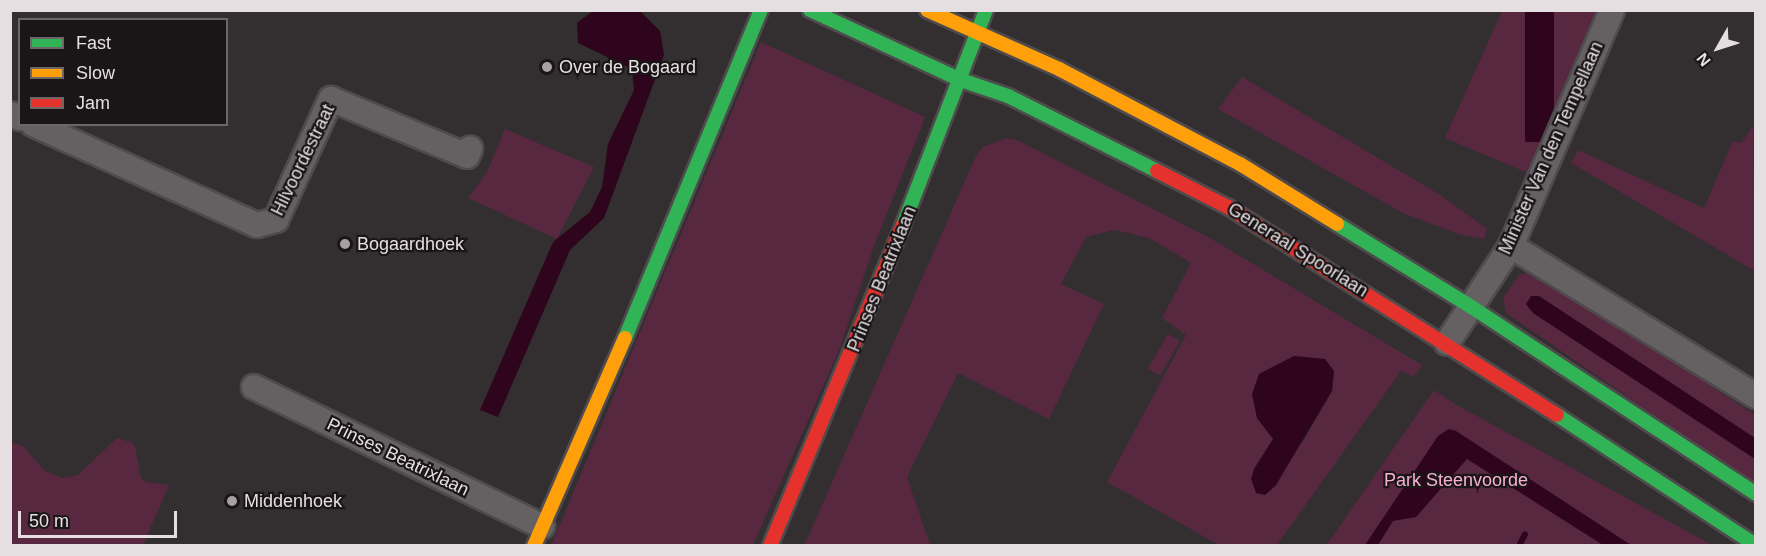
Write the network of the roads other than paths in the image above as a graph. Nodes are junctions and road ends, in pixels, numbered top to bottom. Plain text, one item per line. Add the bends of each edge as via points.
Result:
1 (761, 10) edge
2 (810, 10) edge
3 (927, 10) edge
4 (986, 10) edge
5 (1612, 10) edge
6 (978, 33) junction
7 (961, 80) junction
8 (37, 126) edge
9 (470, 149) dead end
10 (1510, 246) junction
11 (1473, 308) junction
12 (1447, 343) junction
13 (254, 387) dead end
14 (1755, 396) edge
15 (1755, 494) edge
16 (538, 536) edge
17 (1755, 545) edge
18 (770, 546) edge

1 - 16 street, Prinses Beatrixlaan via 682,209
2 - 7 street, Generaal Spoorlaan
3 - 6 street
4 - 6 street, Prinses Beatrixlaan
5 - 10 street, Minister Van den Tempellaan
6 - 7 street, Prinses Beatrixlaan
6 - 11 street via 1059,69 1240,164
7 - 12 street, Generaal Spoorlaan via 1008,96 1228,207
7 - 18 street, Prinses Beatrixlaan
8 - 9 street, Hilvoordestraat via 257,225 276,220 331,99 467,156
10 - 11 street, Minister Van den Tempellaan
10 - 14 street
11 - 12 street, Minister Van den Tempellaan
11 - 15 street
12 - 17 street, Generaal Spoorlaan via 1680,492
13 - 16 street, Prinses Beatrixlaan

